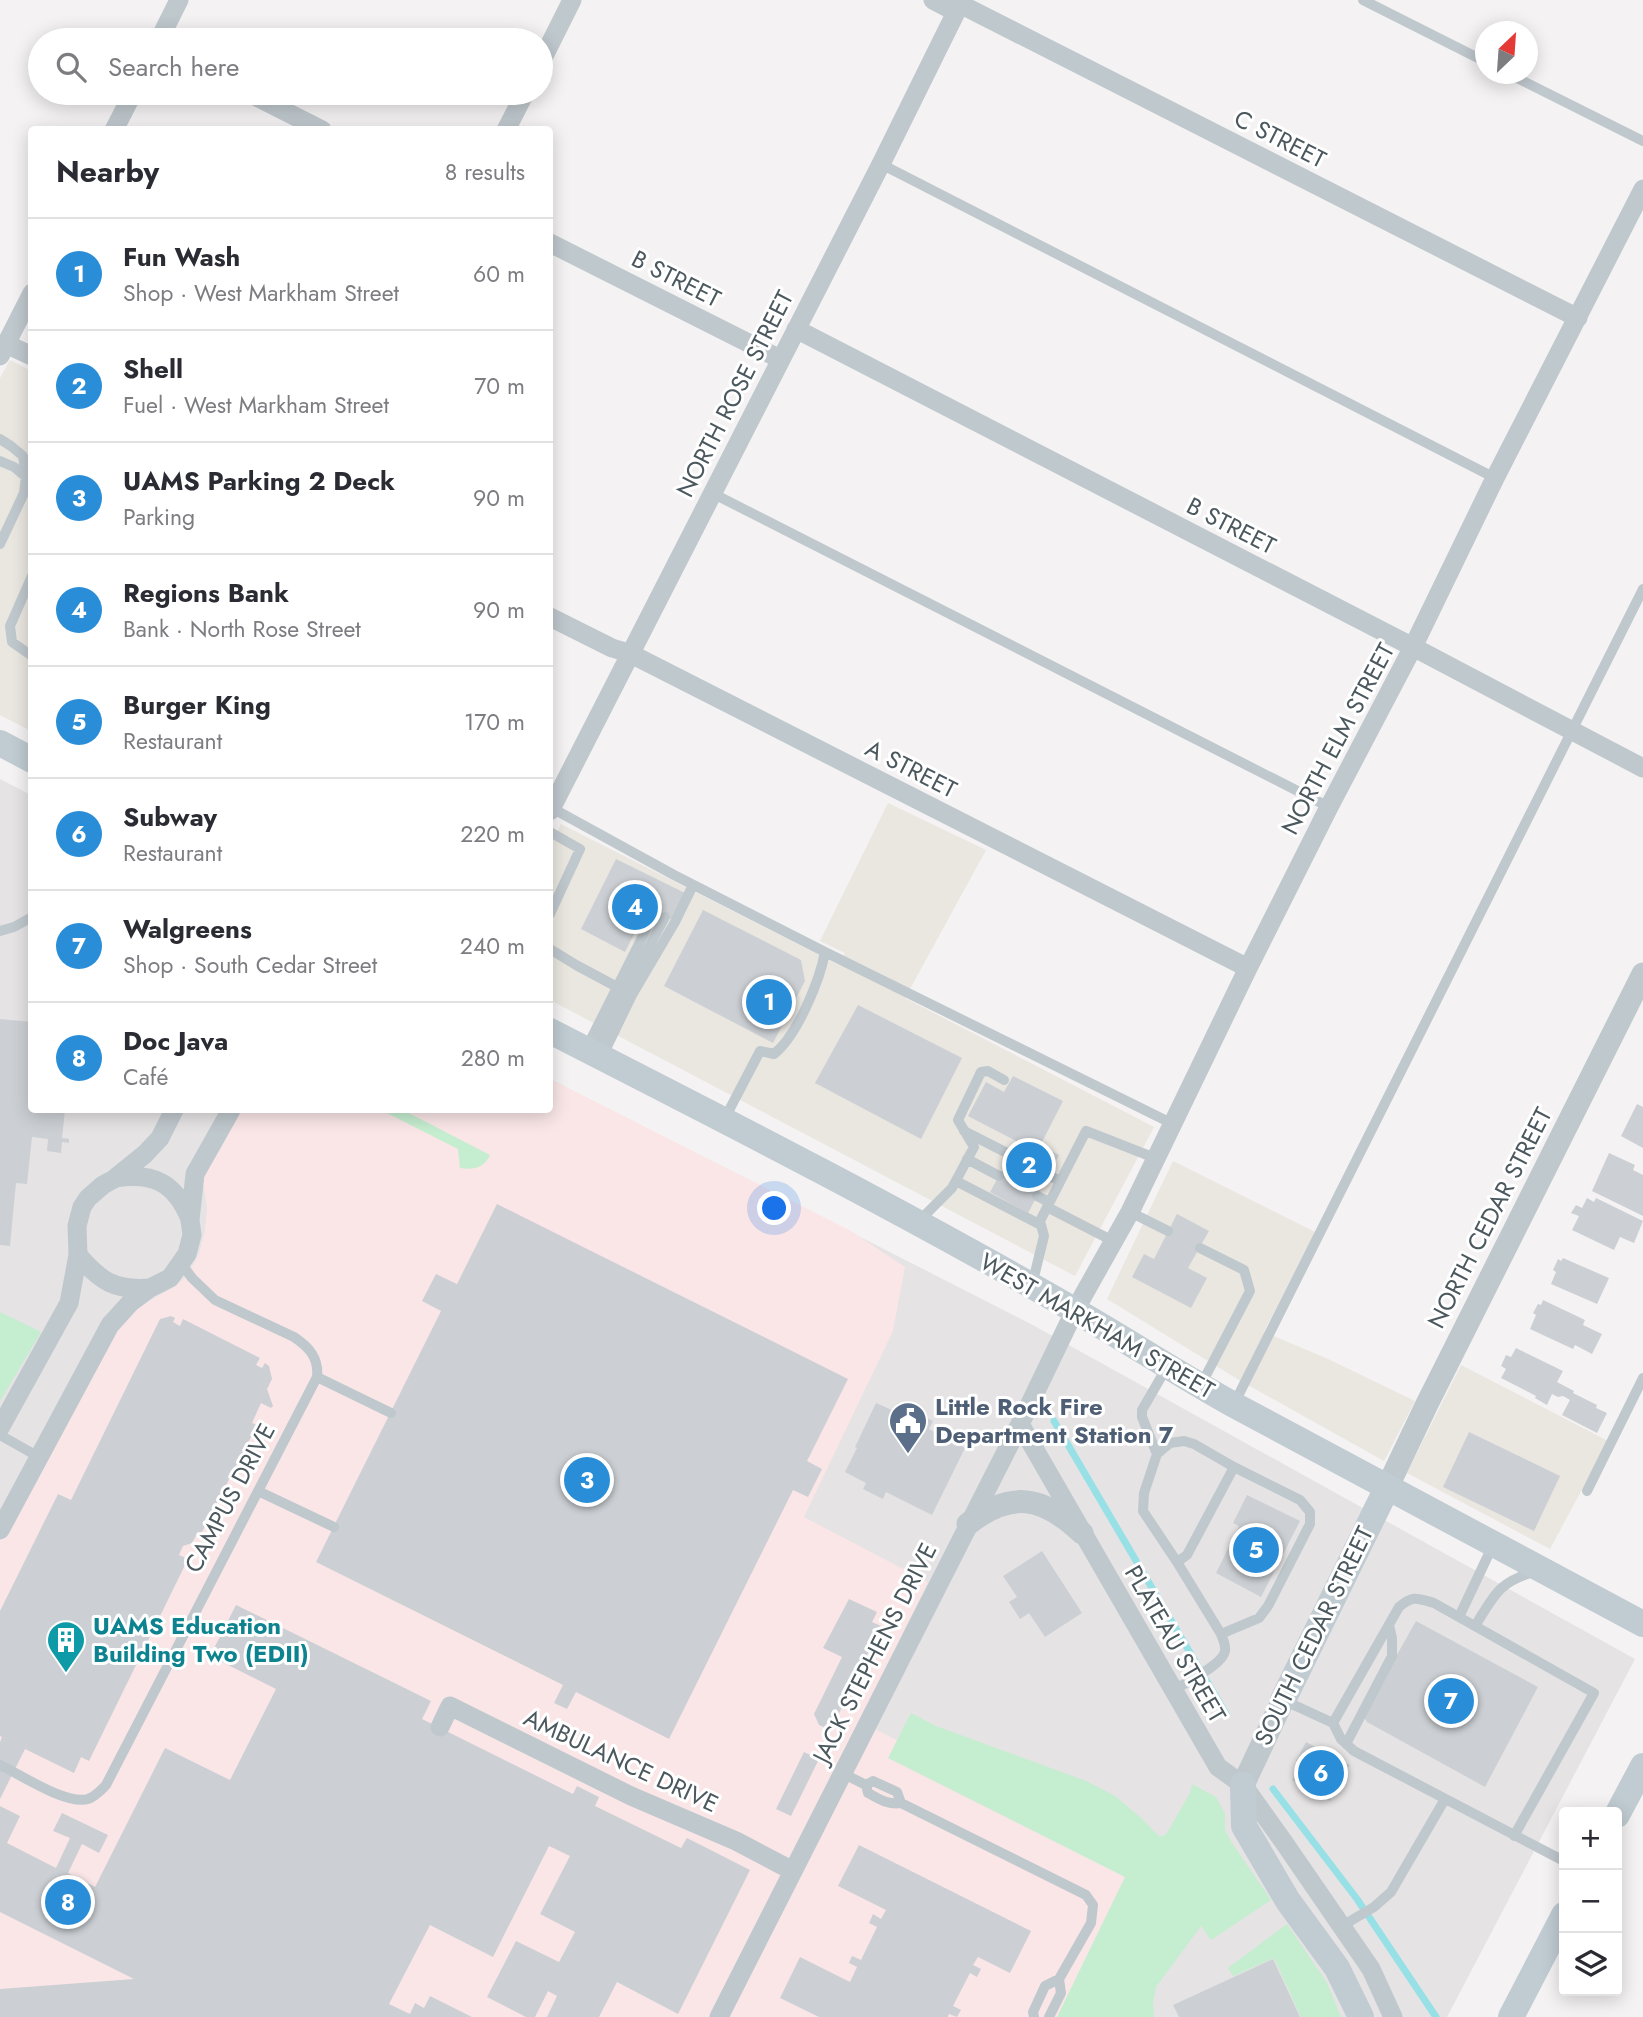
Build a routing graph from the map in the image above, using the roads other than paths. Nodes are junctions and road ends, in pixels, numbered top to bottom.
1 (179, 0) edge
2 (572, 0) edge
3 (933, 0) edge
4 (1363, 0) edge
5 (960, 5) edge
6 (165, 28) edge
7 (553, 38) edge
8 (1475, 56) edge
9 (1529, 84) edge
10 (127, 105) edge
11 (273, 105) edge
12 (519, 105) edge
13 (116, 126) edge
14 (314, 126) edge
15 (508, 126) edge
16 (1643, 141) edge
17 (881, 164) junction
18 (1643, 189) edge
19 (553, 245) edge
20 (28, 301) edge
21 (1578, 318) junction
22 (796, 329) junction
23 (3, 350) edge
24 (28, 355) edge
25 (780, 359) junction
26 (0, 439) edge
27 (0, 461) edge
28 (26, 477) junction
29 (1495, 478) junction
30 (711, 493) junction
31 (0, 544) edge
32 (28, 585) edge
33 (1643, 589) edge
34 (553, 618) edge
35 (1413, 647) junction
36 (28, 653) edge
37 (629, 653) junction
38 (1572, 731) junction
39 (0, 743) edge
40 (28, 758) edge
41 (1643, 768) edge
42 (553, 802) edge
43 (1329, 807) junction
44 (553, 810) edge
45 (553, 834) edge
46 (674, 875) junction
47 (689, 882) junction
48 (668, 885) dead end
49 (679, 890) dead end
50 (553, 908) edge
51 (655, 912) dead end
52 (665, 917) dead end
53 (28, 920) edge
54 (0, 931) edge
55 (553, 951) edge
56 (825, 952) junction
57 (1248, 968) junction
58 (1643, 974) edge
59 (624, 991) junction
60 (553, 1032) edge
61 (594, 1053) junction
62 (1004, 1080) dead end
63 (172, 1113) edge
64 (228, 1113) edge
65 (724, 1121) junction
66 (1173, 1124) junction
67 (964, 1131) junction
68 (1010, 1155) dead end
69 (1155, 1158) junction
70 (967, 1159) junction
71 (1048, 1175) dead end
72 (999, 1176) dead end
73 (114, 1179) junction
74 (956, 1181) junction
75 (1060, 1181) junction
76 (1037, 1196) dead end
77 (1048, 1205) junction
78 (1130, 1212) junction
79 (190, 1220) junction
80 (918, 1223) junction
81 (1041, 1226) junction
82 (1168, 1231) dead end
83 (1114, 1241) junction
84 (1200, 1248) dead end
85 (78, 1255) junction
86 (181, 1263) junction
87 (1031, 1286) junction
88 (150, 1287) junction
89 (1075, 1310) junction
90 (1167, 1367) junction
91 (317, 1377) junction
92 (1643, 1378) edge
93 (1200, 1386) junction
94 (1234, 1405) junction
95 (391, 1412) dead end
96 (1020, 1424) junction
97 (0, 1429) edge
98 (0, 1435) edge
99 (1157, 1454) junction
100 (39, 1457) junction
101 (1234, 1467) junction
102 (1387, 1488) junction
103 (258, 1491) junction
104 (1587, 1491) dead end
105 (968, 1524) junction
106 (334, 1527) dead end
107 (0, 1530) edge
108 (1082, 1533) junction
109 (1493, 1544) junction
110 (1177, 1562) junction
111 (1542, 1570) junction
112 (1459, 1617) junction
113 (1643, 1624) edge
114 (1389, 1625) junction
115 (1475, 1626) junction
116 (1220, 1634) junction
117 (1174, 1690) junction
118 (1283, 1700) junction
119 (1333, 1723) junction
120 (440, 1727) dead end
121 (1346, 1744) junction
122 (0, 1765) edge
123 (1643, 1766) edge
124 (842, 1773) junction
125 (1243, 1786) junction
126 (1445, 1799) junction
127 (1621, 1807) edge
128 (1514, 1836) junction
129 (1559, 1858) edge
130 (793, 1871) junction
131 (1349, 1921) junction
132 (1559, 1925) edge
133 (1059, 1979) junction
134 (719, 2017) edge
135 (1034, 2017) edge
136 (1049, 2017) edge
137 (1361, 2017) edge
138 (1393, 2017) edge
139 (1511, 2017) edge

1 - 6 street
2 - 7 street
3 - 5 street, C STREET
4 - 8 lane
5 - 17 street, NORTH ROSE STREET
5 - 21 street, C STREET
9 - 16 lane
10 - 13 street
11 - 14 street
12 - 15 street
17 - 22 street, NORTH ROSE STREET
17 - 29 lane
18 - 21 street, NORTH ELM STREET
19 - 25 street, B STREET
20 - 23 street
21 - 29 street, NORTH ELM STREET
22 - 25 street, NORTH ROSE STREET
22 - 35 street, B STREET
23 - 24 street
25 - 30 street, NORTH ROSE STREET
26 - 28 lane
27 - 28 lane
28 - 31 lane
29 - 35 street, NORTH ELM STREET
30 - 37 street, NORTH ROSE STREET
30 - 43 lane
32 - 36 lane
33 - 38 lane
34 - 37 street, A STREET
35 - 38 street, B STREET
35 - 43 street, NORTH ELM STREET
37 - 42 street, NORTH ROSE STREET
37 - 57 street, A STREET
38 - 41 street, B STREET
38 - 94 lane
39 - 40 main road
43 - 57 street, NORTH ELM STREET
44 - 46 lane
45 - 50 lane
46 - 47 lane
46 - 48 lane
47 - 49 lane
47 - 56 lane
47 - 59 lane
51 - 59 lane
52 - 59 lane
53 - 54 lane
55 - 59 lane
56 - 65 lane
56 - 66 lane
57 - 66 street, NORTH ELM STREET
58 - 102 street, NORTH CEDAR STREET
59 - 61 lane
59 - 61 lane
60 - 61 main road, WEST MARKHAM STREET
61 - 65 main road, WEST MARKHAM STREET
62 - 67 lane
63 - 73 street
64 - 79 street
65 - 80 main road, WEST MARKHAM STREET
66 - 69 street, NORTH ELM STREET
67 - 68 lane
67 - 70 lane
69 - 75 lane
69 - 78 street, NORTH ELM STREET
70 - 72 lane
70 - 74 lane
71 - 75 lane
73 - 79 street
73 - 85 street
74 - 80 lane
74 - 81 lane
75 - 77 lane
76 - 77 lane
77 - 81 lane
77 - 83 lane
78 - 82 lane
78 - 83 street, NORTH ELM STREET
79 - 86 street
80 - 87 main road, WEST MARKHAM STREET
81 - 87 lane
83 - 89 street, NORTH ELM STREET
84 - 93 lane
85 - 88 street
85 - 97 street
86 - 88 street
86 - 91 lane
87 - 89 main road, WEST MARKHAM STREET
88 - 100 street
89 - 90 main road, WEST MARKHAM STREET
89 - 96 street, JACK STEPHENS DRIVE
90 - 93 main road, WEST MARKHAM STREET
90 - 99 lane
91 - 95 lane
91 - 103 lane, CAMPUS DRIVE
92 - 104 lane
93 - 94 main road, WEST MARKHAM STREET
94 - 102 main road, WEST MARKHAM STREET
96 - 105 street, JACK STEPHENS DRIVE
96 - 108 street, PLATEAU STREET
98 - 100 lane
99 - 101 lane
99 - 110 lane
100 - 107 street
101 - 110 lane
101 - 116 lane
102 - 109 main road, WEST MARKHAM STREET
102 - 118 main road, SOUTH CEDAR STREET
103 - 106 lane
103 - 122 lane, CAMPUS DRIVE
105 - 108 street
105 - 124 street, JACK STEPHENS DRIVE
108 - 117 street, PLATEAU STREET
109 - 111 main road, WEST MARKHAM STREET
109 - 112 lane
110 - 116 lane
111 - 113 main road, WEST MARKHAM STREET
111 - 115 lane
112 - 114 lane
112 - 115 lane
114 - 119 lane
114 - 121 lane
115 - 128 lane
116 - 117 lane
117 - 125 street, PLATEAU STREET
118 - 119 lane
118 - 125 street, SOUTH CEDAR STREET
119 - 121 lane
120 - 130 street, AMBULANCE DRIVE
121 - 126 lane
123 - 127 main road
124 - 130 street, JACK STEPHENS DRIVE
124 - 133 lane
125 - 131 street, PLATEAU STREET
125 - 137 main road
126 - 128 lane
126 - 131 lane
128 - 129 lane
130 - 134 street, JACK STEPHENS DRIVE
131 - 138 street, PLATEAU STREET
132 - 139 main road
133 - 135 lane
133 - 136 lane

